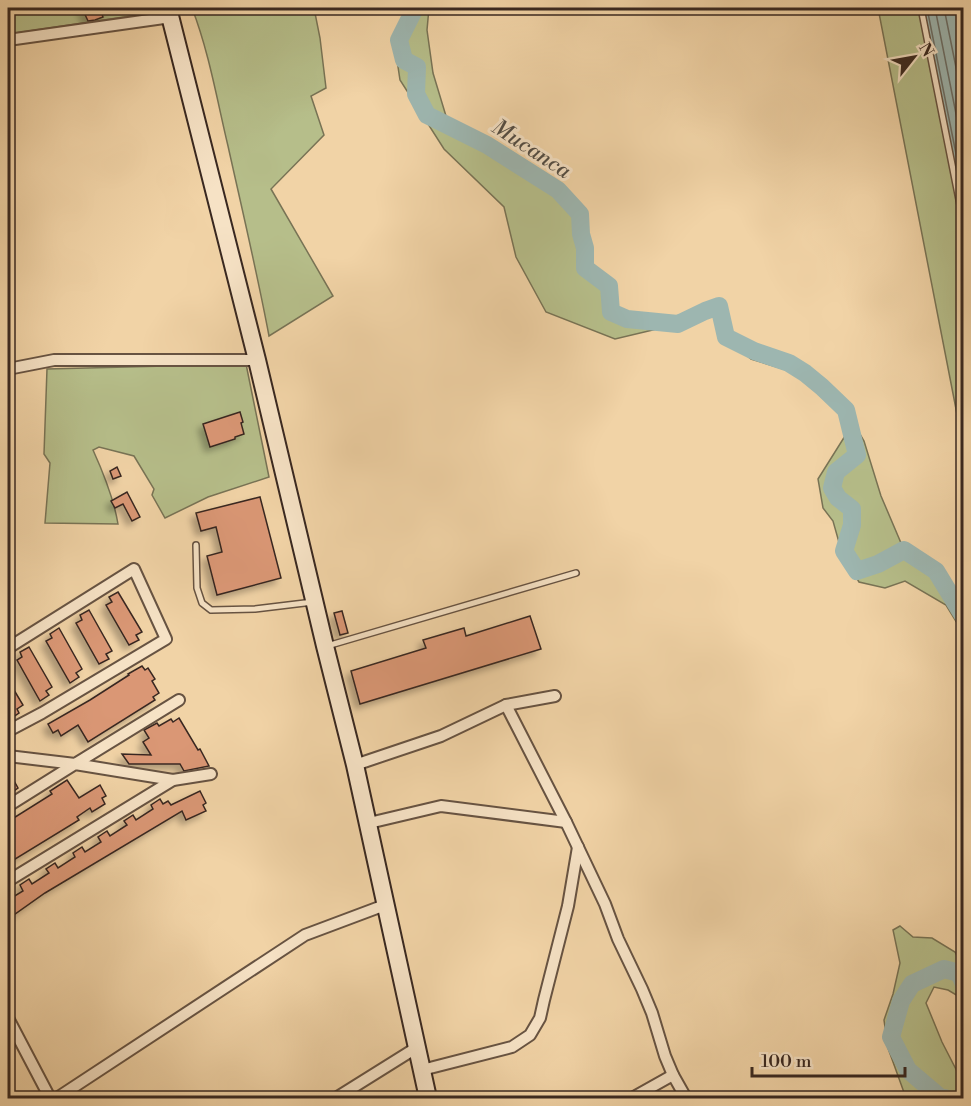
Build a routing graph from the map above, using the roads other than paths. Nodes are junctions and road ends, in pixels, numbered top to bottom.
1 (921, 8) edge
2 (169, 12) edge
3 (8, 40) edge
4 (963, 225) edge
5 (257, 360) junction
6 (8, 369) edge
7 (196, 545) dead end
8 (576, 573) dead end
9 (315, 602) junction
10 (325, 646) junction
11 (8, 648) edge
12 (555, 696) dead end
13 (179, 700) dead end
14 (506, 705) junction
15 (8, 731) edge
16 (8, 756) edge
17 (75, 764) junction
18 (355, 765) junction
19 (211, 774) dead end
20 (173, 780) junction
21 (8, 806) edge
22 (566, 822) junction
23 (369, 823) junction
24 (578, 846) junction
25 (8, 881) edge
26 (385, 905) junction
27 (8, 1018) edge
28 (416, 1048) junction
29 (422, 1070) junction
30 (673, 1075) junction
31 (50, 1098) edge
32 (57, 1098) edge
33 (336, 1098) edge
34 (428, 1098) edge
35 (632, 1098) edge
36 (686, 1098) edge

1 - 4 lane
2 - 3 street
2 - 5 street
5 - 6 street
5 - 9 street
7 - 9 lane
8 - 10 lane
9 - 10 street
10 - 18 street
11 - 15 street
12 - 14 street
13 - 17 street
14 - 18 street
14 - 22 street
16 - 17 street
17 - 20 street
17 - 21 street
18 - 23 street
19 - 20 street
20 - 25 street
22 - 23 street
22 - 24 street
23 - 26 street
24 - 29 street
24 - 30 street
26 - 28 street
26 - 32 street
27 - 31 street
28 - 29 street
28 - 33 street
29 - 34 street
30 - 35 street
30 - 36 street

